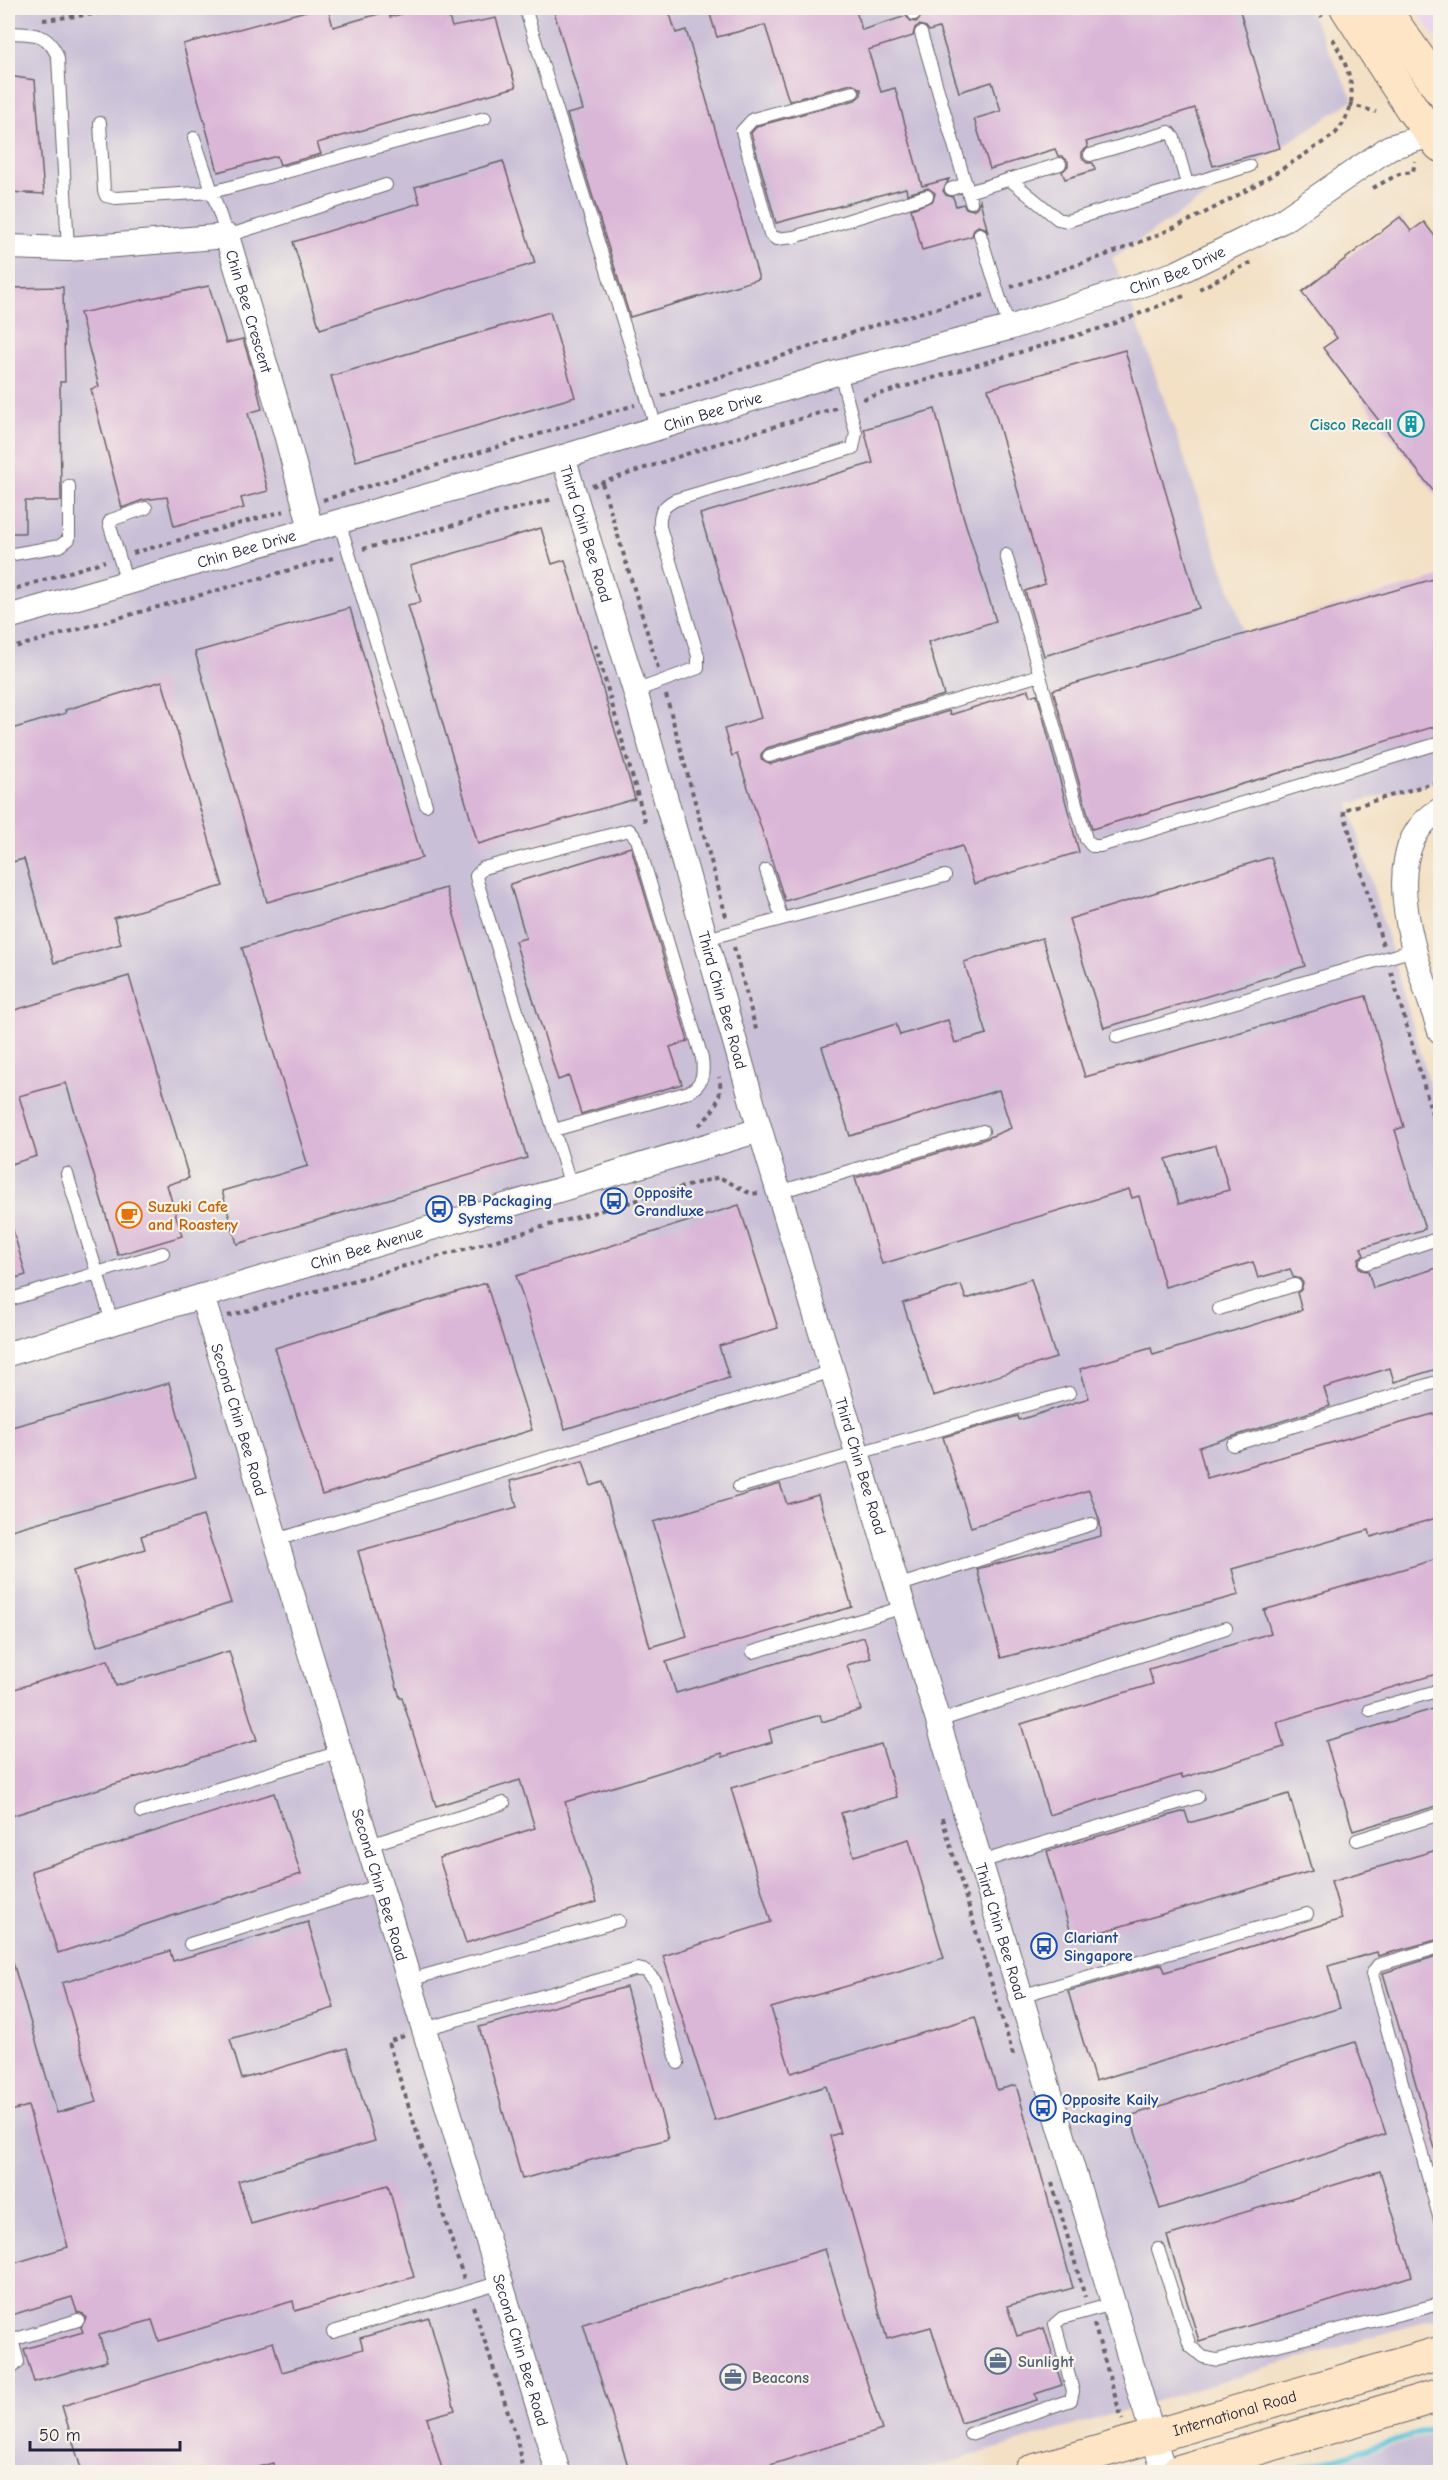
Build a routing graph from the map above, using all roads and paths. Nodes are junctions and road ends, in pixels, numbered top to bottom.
1 (144, 8) edge
2 (525, 8) edge
3 (1316, 8) edge
4 (1347, 8) edge
5 (1383, 8) edge
6 (41, 21) dead end
7 (8, 33) edge
8 (921, 33) dead end
9 (1401, 35) junction
10 (1440, 49) edge
11 (1440, 91) edge
12 (853, 92) dead end
13 (1349, 104) junction
14 (1376, 112) dead end
15 (485, 118) dead end
16 (100, 123) dead end
17 (1428, 136) edge
18 (194, 138) dead end
19 (1090, 155) dead end
20 (1060, 164) dead end
21 (1249, 166) dead end
22 (1413, 172) dead end
23 (1009, 179) junction
24 (1187, 184) junction
25 (386, 185) dead end
26 (951, 189) dead end
27 (212, 192) junction
28 (968, 193) junction
29 (927, 196) dead end
30 (981, 234) dead end
31 (227, 236) junction
32 (8, 247) edge
33 (68, 249) junction
34 (998, 292) junction
35 (1009, 328) junction
36 (840, 372) junction
37 (648, 401) junction
38 (656, 427) junction
39 (752, 434) dead end
40 (563, 457) junction
41 (602, 483) junction
42 (69, 486) dead end
43 (574, 492) junction
44 (305, 505) junction
45 (146, 508) dead end
46 (339, 521) junction
47 (311, 529) junction
48 (348, 553) junction
49 (8, 555) edge
50 (1006, 555) dead end
51 (119, 557) junction
52 (127, 583) junction
53 (8, 591) edge
54 (8, 617) edge
55 (8, 649) edge
56 (1040, 675) junction
57 (662, 682) junction
58 (635, 691) junction
59 (1440, 745) edge
60 (769, 756) dead end
61 (426, 805) dead end
62 (1440, 810) edge
63 (766, 870) dead end
64 (945, 876) dead end
65 (782, 919) junction
66 (730, 933) junction
67 (706, 939) junction
68 (1416, 949) junction
69 (1440, 1031) edge
70 (1117, 1037) dead end
71 (554, 1130) junction
72 (760, 1130) junction
73 (983, 1131) dead end
74 (67, 1174) dead end
75 (571, 1186) junction
76 (772, 1191) junction
77 (1440, 1238) edge
78 (163, 1253) dead end
79 (1366, 1263) dead end
80 (97, 1273) junction
81 (1295, 1284) dead end
82 (202, 1296) junction
83 (8, 1300) edge
84 (1220, 1309) dead end
85 (210, 1321) junction
86 (112, 1323) junction
87 (8, 1354) edge
88 (833, 1371) junction
89 (1440, 1381) edge
90 (1069, 1393) dead end
91 (1233, 1445) dead end
92 (858, 1453) junction
93 (739, 1487) dead end
94 (1092, 1524) dead end
95 (276, 1540) junction
96 (901, 1596) junction
97 (1227, 1628) dead end
98 (753, 1653) dead end
99 (1440, 1690) edge
100 (1370, 1710) dead end
101 (938, 1721) junction
102 (340, 1752) junction
103 (1198, 1797) dead end
104 (504, 1803) dead end
105 (141, 1812) dead end
106 (1440, 1814) edge
107 (1357, 1840) dead end
108 (369, 1845) junction
109 (980, 1862) junction
110 (381, 1885) junction
111 (1307, 1914) dead end
112 (619, 1921) dead end
113 (190, 1944) dead end
114 (1440, 1947) edge
115 (409, 1980) junction
116 (1020, 1996) junction
117 (424, 2029) junction
118 (678, 2063) dead end
119 (1440, 2220) edge
120 (1158, 2248) dead end
121 (501, 2283) junction
122 (468, 2291) junction
123 (1113, 2304) junction
124 (1440, 2304) edge
125 (78, 2320) dead end
126 (333, 2332) dead end
127 (1440, 2353) edge
128 (8, 2372) edge
129 (1440, 2395) edge
130 (970, 2434) dead end
131 (1152, 2438) junction
132 (523, 2472) edge
133 (558, 2472) edge
134 (1030, 2472) edge
135 (1164, 2472) edge
136 (1177, 2472) edge

1 - 6 path
2 - 37 lane
3 - 13 path
4 - 17 main road
5 - 9 main road
7 - 33 lane
8 - 28 lane
9 - 10 main road
9 - 11 main road
11 - 17 street
12 - 29 lane
13 - 14 path
13 - 34 path
15 - 27 lane
16 - 27 lane
17 - 22 path
17 - 35 street, Chin Bee Drive
18 - 27 lane
19 - 24 lane
20 - 23 lane
21 - 24 lane
23 - 24 lane
23 - 28 lane
25 - 31 lane
26 - 28 lane
27 - 31 lane
30 - 34 lane
31 - 33 street, Chin Bee Crescent
31 - 44 street, Chin Bee Crescent
32 - 33 street, Chin Bee Crescent
34 - 35 lane
34 - 37 path
35 - 36 street, Chin Bee Drive
36 - 38 street, Chin Bee Drive
36 - 57 lane
37 - 38 lane
37 - 44 path
38 - 40 street, Chin Bee Drive
39 - 41 path
40 - 43 street, Third Chin Bee Road
40 - 46 street, Chin Bee Drive
41 - 43 path
41 - 57 path
42 - 49 lane
43 - 48 path
43 - 58 street, Third Chin Bee Road
44 - 47 street, Chin Bee Crescent
44 - 51 path
45 - 51 lane
46 - 47 street, Chin Bee Drive
46 - 48 lane
47 - 52 street, Chin Bee Drive
48 - 55 path
48 - 61 lane
50 - 56 lane
51 - 52 lane
51 - 53 path
52 - 54 street, Chin Bee Drive
56 - 59 lane
56 - 60 lane
57 - 58 lane
57 - 66 path
58 - 67 street, Third Chin Bee Road
62 - 68 street
63 - 65 lane
64 - 65 lane
65 - 66 lane
66 - 67 lane
67 - 72 street, Third Chin Bee Road
68 - 69 street
68 - 70 lane
71 - 71 lane
71 - 75 lane
72 - 75 street, Chin Bee Avenue
72 - 76 street, Third Chin Bee Road
73 - 76 lane
74 - 80 lane
75 - 82 street, Chin Bee Avenue
76 - 85 path
76 - 88 street, Third Chin Bee Road
77 - 79 lane
78 - 80 lane
80 - 83 lane
80 - 86 lane
81 - 84 lane
82 - 85 street, Second Chin Bee Road
82 - 86 street, Chin Bee Avenue
85 - 95 street, Second Chin Bee Road
86 - 87 street, Chin Bee Avenue
88 - 92 street, Third Chin Bee Road
88 - 95 lane
89 - 91 lane
90 - 92 lane
92 - 93 lane
92 - 96 street, Third Chin Bee Road
94 - 96 lane
95 - 102 street, Second Chin Bee Road
96 - 98 lane
96 - 101 street, Third Chin Bee Road
97 - 101 lane
99 - 100 lane
101 - 109 street, Third Chin Bee Road
102 - 105 lane
102 - 108 street, Second Chin Bee Road
103 - 109 lane
104 - 108 lane
106 - 107 lane
108 - 110 street, Second Chin Bee Road
109 - 116 street, Third Chin Bee Road
110 - 113 lane
110 - 115 street, Second Chin Bee Road
111 - 116 lane
112 - 115 lane
114 - 119 lane
115 - 117 street, Second Chin Bee Road
116 - 123 street, Third Chin Bee Road
117 - 118 lane
117 - 121 street, Second Chin Bee Road
117 - 122 path
120 - 124 lane
121 - 122 lane
121 - 133 street, Second Chin Bee Road
122 - 126 lane
122 - 132 path
123 - 130 lane
123 - 131 street, Third Chin Bee Road
125 - 128 lane
127 - 131 main road, International Road
129 - 136 main road
131 - 134 main road, International Road
131 - 135 street, Third Chin Bee Road

